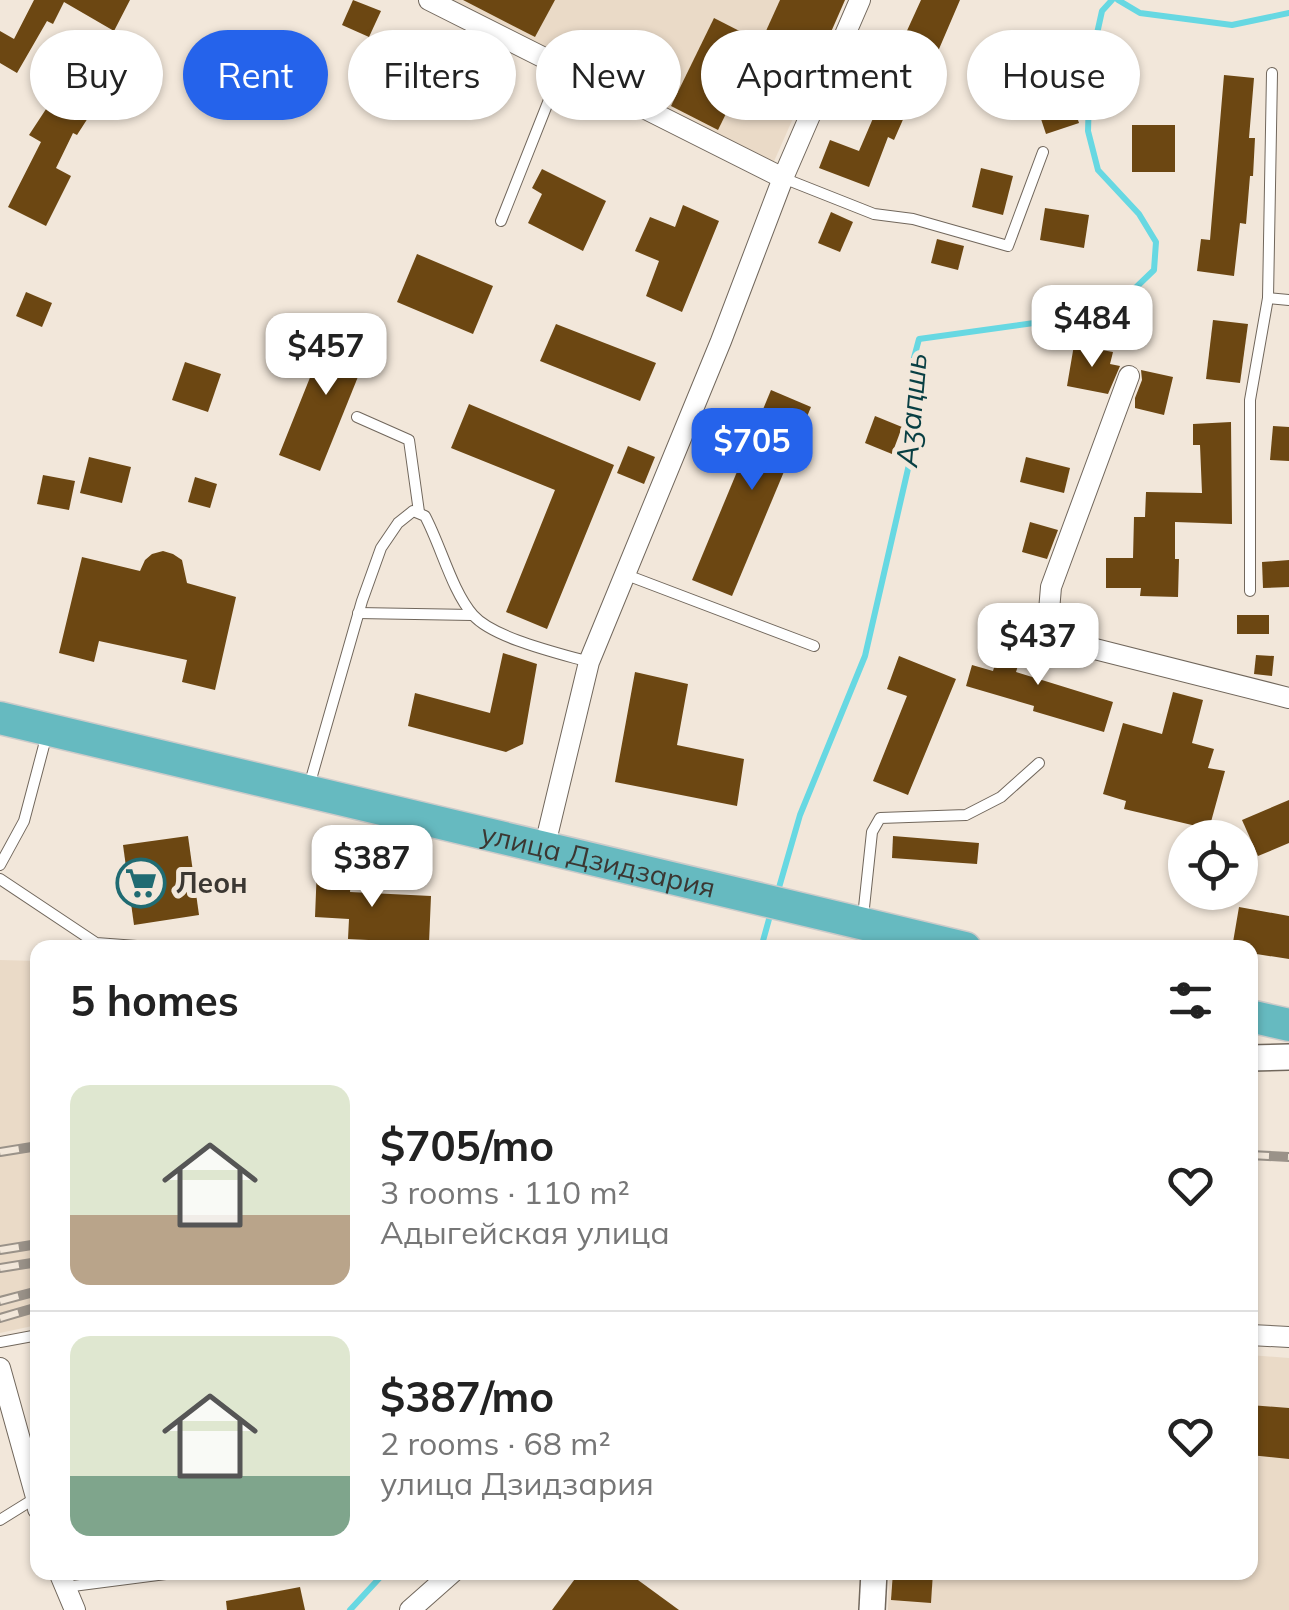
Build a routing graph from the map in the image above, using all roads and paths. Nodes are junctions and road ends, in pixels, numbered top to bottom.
1 (429, 0) edge
2 (860, 0) edge
3 (536, 54) edge
4 (1272, 73) dead end
5 (541, 120) edge
6 (668, 120) edge
7 (1043, 152) dead end
8 (783, 178) junction
9 (501, 221) dead end
10 (1268, 298) junction
11 (1289, 300) edge
12 (1129, 376) dead end
13 (357, 417) dead end
14 (419, 512) junction
15 (624, 574) junction
16 (1250, 590) dead end
17 (358, 613) junction
18 (472, 615) junction
19 (814, 646) dead end
20 (589, 662) junction
21 (1289, 698) edge
22 (0, 718) edge
23 (48, 728) junction
24 (1040, 763) dead end
25 (307, 792) junction
26 (544, 848) junction
27 (0, 865) edge
28 (0, 878) edge
29 (862, 924) junction
30 (93, 940) edge
31 (916, 940) edge
32 (1258, 1018) edge
33 (1289, 1025) edge
34 (1258, 1058) edge
35 (1289, 1058) edge
36 (30, 1336) edge
37 (1258, 1336) edge
38 (1289, 1338) edge
39 (0, 1342) edge
40 (0, 1368) edge
41 (30, 1473) edge
42 (30, 1501) edge
43 (0, 1520) edge
44 (62, 1580) edge
45 (444, 1580) edge
46 (874, 1580) edge
47 (75, 1610) edge
48 (410, 1610) edge
49 (872, 1610) edge

1 - 3 street
2 - 8 street
4 - 10 lane
5 - 9 lane
6 - 8 street
7 - 8 lane
8 - 15 street
10 - 11 lane
10 - 16 lane
12 - 21 street
13 - 14 lane
14 - 17 lane
14 - 18 lane
15 - 19 lane
15 - 20 street
17 - 18 lane
17 - 25 lane
18 - 20 lane
20 - 26 street
22 - 23 highway, улица Дзидзария
23 - 25 highway, улица Дзидзария
23 - 27 lane
24 - 29 lane
25 - 26 highway, улица Дзидзария
26 - 29 highway, улица Дзидзария
28 - 30 lane
29 - 31 highway, улица Дзидзария
32 - 33 highway
34 - 35 street
36 - 39 lane
37 - 38 street
40 - 41 street
42 - 43 lane
44 - 47 street
45 - 48 street
46 - 49 street

